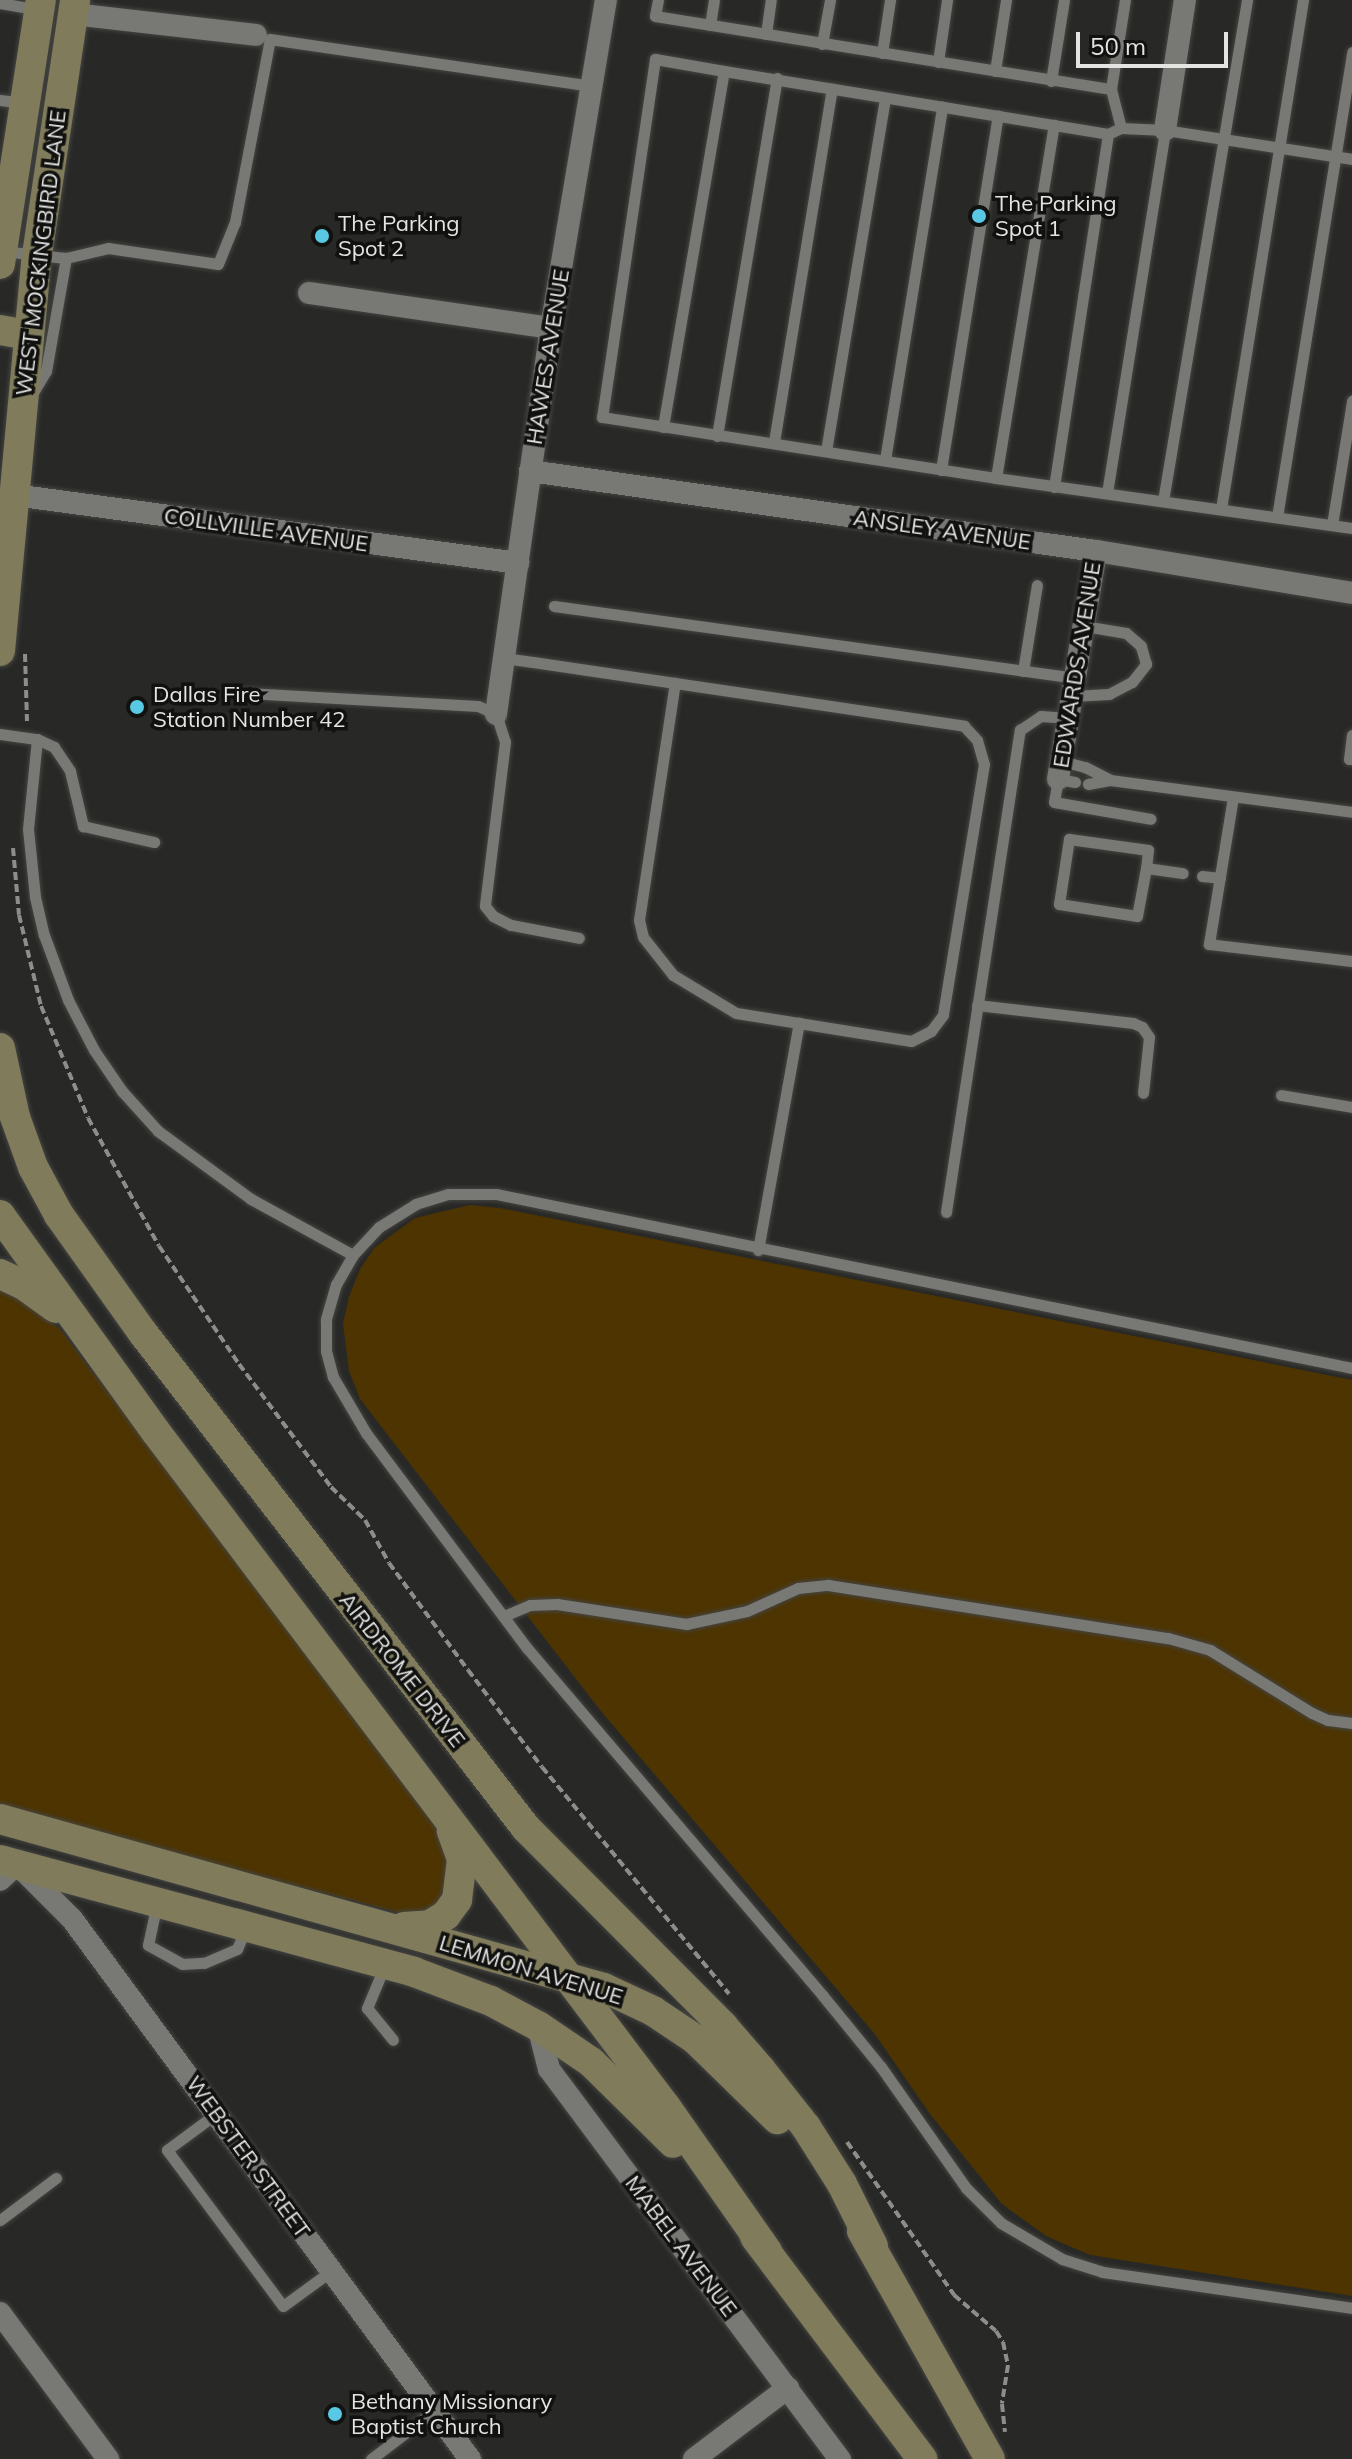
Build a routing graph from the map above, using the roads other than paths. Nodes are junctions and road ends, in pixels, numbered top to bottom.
1 (606, 0) edge
2 (658, 0) edge
3 (714, 0) edge
4 (771, 0) edge
5 (830, 0) edge
6 (890, 0) edge
7 (947, 0) edge
8 (1006, 0) edge
9 (1064, 0) edge
10 (1125, 0) edge
11 (1185, 0) edge
12 (1247, 0) edge
13 (1303, 0) edge
14 (0, 3) edge
15 (40, 5) edge
16 (74, 7) edge
17 (710, 25) junction
18 (766, 34) junction
19 (256, 35) dead end
20 (822, 44) junction
21 (1352, 52) edge
22 (882, 53) junction
23 (938, 62) junction
24 (724, 71) junction
25 (995, 71) junction
26 (777, 78) junction
27 (1051, 81) junction
28 (592, 86) junction
29 (832, 89) junction
30 (1111, 89) junction
31 (885, 98) junction
32 (13, 102) edge
33 (942, 107) junction
34 (998, 116) junction
35 (1054, 125) junction
36 (1121, 128) junction
37 (1165, 130) junction
38 (1108, 134) junction
39 (1224, 139) junction
40 (1279, 148) junction
41 (1335, 157) junction
42 (1352, 159) edge
43 (51, 256) junction
44 (1, 257) edge
45 (309, 293) dead end
46 (551, 328) junction
47 (14, 333) edge
48 (1352, 401) edge
49 (21, 411) junction
50 (663, 427) junction
51 (717, 436) junction
52 (774, 442) junction
53 (826, 451) junction
54 (885, 460) junction
55 (941, 470) junction
56 (530, 471) junction
57 (996, 478) junction
58 (1054, 487) junction
59 (1107, 493) junction
60 (14, 495) junction
61 (1163, 501) junction
62 (1221, 509) junction
63 (1277, 517) junction
64 (1332, 525) junction
65 (1352, 528) edge
66 (1096, 551) junction
67 (518, 563) junction
68 (1037, 585) dead end
69 (1352, 593) edge
70 (554, 606) dead end
71 (1084, 626) junction
72 (0, 651) edge
73 (504, 658) junction
74 (1023, 671) junction
75 (675, 683) junction
76 (247, 693) dead end
77 (1073, 698) junction
78 (496, 714) junction
79 (0, 734) edge
80 (1352, 735) edge
81 (37, 739) junction
82 (1351, 760) edge
83 (1065, 774) junction
84 (1110, 780) junction
85 (1088, 784) dead end
86 (1233, 797) junction
87 (1352, 812) edge
88 (1151, 819) dead end
89 (154, 842) dead end
90 (1146, 868) junction
91 (1183, 873) dead end
92 (1202, 876) dead end
93 (1220, 878) junction
94 (579, 938) dead end
95 (1352, 961) edge
96 (977, 1005) junction
97 (799, 1023) junction
98 (0, 1048) edge
99 (1143, 1093) dead end
100 (1281, 1095) dead end
101 (1352, 1107) edge
102 (946, 1212) dead end
103 (0, 1215) edge
104 (758, 1250) junction
105 (353, 1255) junction
106 (0, 1274) edge
107 (78, 1325) junction
108 (1352, 1368) edge
109 (504, 1616) junction
110 (1352, 1723) edge
111 (446, 1814) junction
112 (13, 1823) edge
113 (6, 1868) edge
114 (157, 1902) junction
115 (379, 1924) junction
116 (246, 1927) junction
117 (385, 1964) junction
118 (568, 1977) junction
119 (538, 2026) junction
120 (393, 2040) dead end
121 (217, 2113) junction
122 (56, 2178) dead end
123 (0, 2220) edge
124 (873, 2246) junction
125 (767, 2251) junction
126 (331, 2271) junction
127 (1352, 2308) edge
128 (0, 2313) edge
129 (788, 2388) junction
130 (434, 2411) junction
131 (108, 2459) edge
132 (371, 2459) edge
133 (470, 2459) edge
134 (694, 2459) edge
135 (840, 2459) edge
136 (922, 2459) edge
137 (990, 2459) edge

1 - 28 street, HAWES AVENUE
2 - 17 lane
3 - 17 lane
4 - 18 lane
5 - 20 lane
6 - 22 lane
7 - 23 lane
8 - 25 lane
9 - 27 lane
10 - 30 lane
11 - 37 street
12 - 39 lane
13 - 40 lane
14 - 15 lane
15 - 16 main road
15 - 32 main road, WEST MOCKINGBIRD LANE
16 - 19 street
16 - 43 main road, WEST MOCKINGBIRD LANE
17 - 18 lane
18 - 20 lane
20 - 22 lane
21 - 41 lane
22 - 23 lane
23 - 25 lane
24 - 26 lane
24 - 50 lane
24 - 50 lane
25 - 27 lane
26 - 29 lane
26 - 51 lane
27 - 30 lane
28 - 43 lane
28 - 46 street, HAWES AVENUE
29 - 31 lane
29 - 52 lane
30 - 36 lane
31 - 33 lane
31 - 53 lane
32 - 44 main road, WEST MOCKINGBIRD LANE
33 - 34 lane
33 - 54 lane
34 - 35 lane
34 - 55 lane
35 - 38 lane
35 - 57 lane
36 - 37 lane
36 - 38 lane
37 - 39 lane
37 - 59 lane
38 - 58 lane
39 - 40 lane
39 - 61 lane
40 - 41 lane
40 - 62 lane
41 - 42 lane
41 - 63 lane
43 - 44 lane
43 - 47 main road, WEST MOCKINGBIRD LANE
43 - 49 lane
45 - 46 street
46 - 56 street, HAWES AVENUE
47 - 49 main road, WEST MOCKINGBIRD LANE
48 - 64 lane
49 - 60 main road, WEST MOCKINGBIRD LANE
50 - 51 lane
51 - 52 lane
52 - 53 lane
53 - 54 lane
54 - 55 lane
55 - 57 lane
56 - 66 street, ANSLEY AVENUE
56 - 67 street, HAWES AVENUE
57 - 58 lane
58 - 59 lane
59 - 61 lane
60 - 67 street, COLLVILLE AVENUE
60 - 72 main road, WEST MOCKINGBIRD LANE
61 - 62 lane
62 - 63 lane
63 - 64 lane
64 - 65 lane
66 - 69 street, ANSLEY AVENUE
66 - 71 street, EDWARDS AVENUE
67 - 73 street, HAWES AVENUE
68 - 74 lane
70 - 74 lane
71 - 77 street, EDWARDS AVENUE
71 - 77 lane
73 - 75 lane
73 - 78 street, HAWES AVENUE
74 - 77 lane
75 - 97 lane
75 - 97 lane
76 - 78 lane
77 - 83 street, EDWARDS AVENUE
77 - 96 lane
78 - 94 lane
79 - 81 lane
80 - 82 lane
81 - 89 lane
81 - 105 lane
83 - 84 lane
83 - 88 lane
84 - 85 lane
84 - 86 lane
86 - 87 lane
86 - 93 lane
90 - 90 lane
90 - 91 lane
92 - 93 lane
93 - 95 lane
96 - 99 lane
96 - 102 lane
97 - 104 lane
98 - 124 main road, AIRDROME DRIVE
100 - 101 lane
103 - 107 main road
104 - 105 lane
104 - 108 lane
105 - 109 lane
106 - 107 main road
107 - 111 main road
109 - 110 lane
109 - 127 lane
111 - 115 main road
111 - 118 main road
112 - 113 main road
112 - 115 main road, LEMMON AVENUE
113 - 114 main road, LEMMON AVENUE
113 - 121 street, WEBSTER STREET
114 - 116 main road, LEMMON AVENUE
114 - 116 lane
115 - 118 main road, LEMMON AVENUE
116 - 117 main road, LEMMON AVENUE
117 - 119 main road, LEMMON AVENUE
117 - 120 lane
118 - 124 main road, LEMMON AVENUE
118 - 125 main road
119 - 125 main road, LEMMON AVENUE
119 - 129 street, MABEL AVENUE
121 - 126 street, WEBSTER STREET
121 - 126 lane
122 - 123 lane
124 - 137 main road, LEMMON AVENUE
125 - 136 main road, LEMMON AVENUE
126 - 130 street, WEBSTER STREET
128 - 131 street
129 - 134 street
129 - 135 street, MABEL AVENUE
130 - 132 lane
130 - 133 street, WEBSTER STREET

